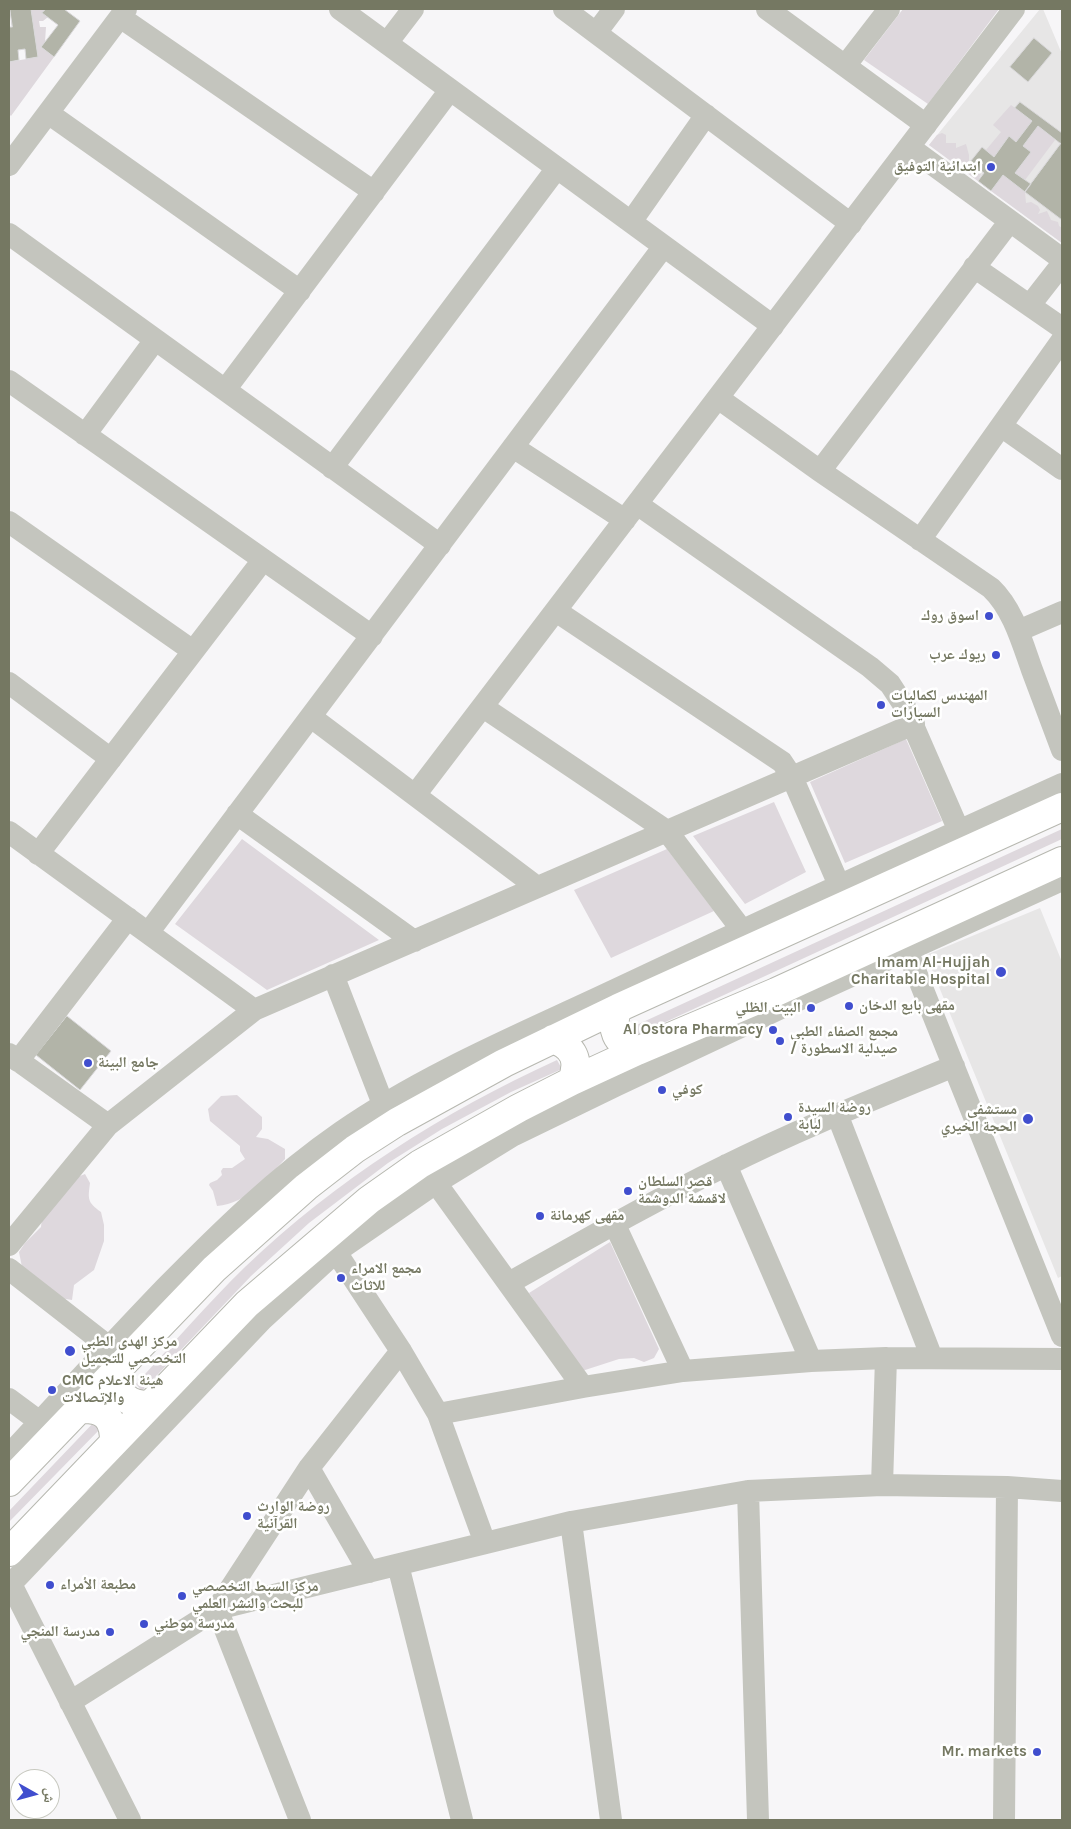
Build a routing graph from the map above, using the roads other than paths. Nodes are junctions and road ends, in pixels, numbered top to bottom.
1 (340, 9) edge
2 (413, 9) edge
3 (564, 9) edge
4 (614, 9) edge
5 (767, 9) edge
6 (889, 9) edge
7 (1014, 9) edge
8 (123, 13) edge
9 (596, 32) junction
10 (387, 43) junction
11 (845, 66) junction
12 (450, 90) junction
13 (48, 113) junction
14 (706, 115) junction
15 (926, 125) junction
16 (909, 147) junction
17 (11, 157) edge
18 (556, 168) junction
19 (374, 192) junction
20 (1010, 221) junction
21 (630, 222) junction
22 (851, 224) junction
23 (9, 234) edge
24 (664, 246) junction
25 (1062, 259) edge
26 (1062, 264) edge
27 (974, 267) junction
28 (300, 290) junction
29 (1030, 305) junction
30 (773, 326) junction
31 (1062, 328) edge
32 (155, 340) junction
33 (1062, 340) edge
34 (12, 389) edge
35 (225, 390) junction
36 (718, 398) junction
37 (1001, 426) junction
38 (85, 435) junction
39 (513, 447) junction
40 (332, 468) junction
41 (1062, 470) edge
42 (820, 471) junction
43 (631, 512) junction
44 (9, 522) edge
45 (920, 540) junction
46 (440, 545) junction
47 (263, 560) junction
48 (556, 611) junction
49 (1062, 612) edge
50 (1018, 631) junction
51 (372, 636) junction
52 (193, 651) junction
53 (9, 683) edge
54 (483, 707) junction
55 (310, 717) junction
56 (914, 724) junction
57 (1062, 750) edge
58 (111, 759) junction
59 (792, 777) junction
60 (1062, 784) edge
61 (415, 795) junction
62 (1062, 807) edge
63 (237, 814) junction
64 (667, 831) junction
65 (959, 831) junction
66 (12, 842) edge
67 (38, 854) junction
68 (1062, 861) edge
69 (1062, 880) edge
70 (839, 886) junction
71 (537, 887) junction
72 (128, 918) junction
73 (148, 933) junction
74 (748, 938) junction
75 (414, 941) junction
76 (907, 950) junction
77 (333, 976) junction
78 (779, 1000) junction
79 (618, 1008) junction
80 (254, 1010) junction
81 (553, 1039) junction
82 (637, 1051) junction
83 (13, 1058) edge
84 (954, 1066) junction
85 (572, 1081) junction
86 (383, 1104) junction
87 (837, 1114) junction
88 (108, 1125) junction
89 (726, 1165) junction
90 (436, 1183) junction
91 (614, 1223) junction
92 (12, 1235) edge
93 (336, 1252) junction
94 (206, 1261) junction
95 (9, 1269) edge
96 (509, 1283) junction
97 (1055, 1295) edge
98 (254, 1312) junction
99 (1062, 1336) edge
100 (401, 1351) junction
101 (886, 1358) junction
102 (932, 1358) junction
103 (113, 1359) junction
104 (1062, 1359) edge
105 (811, 1361) junction
106 (683, 1371) junction
107 (583, 1388) junction
108 (9, 1399) edge
109 (150, 1404) junction
110 (81, 1409) junction
111 (438, 1414) junction
112 (40, 1422) junction
113 (114, 1441) junction
114 (9, 1455) edge
115 (309, 1468) junction
116 (9, 1482) edge
117 (882, 1486) junction
118 (1007, 1487) junction
119 (748, 1491) junction
120 (1062, 1491) edge
121 (571, 1522) junction
122 (484, 1543) junction
123 (9, 1552) edge
124 (398, 1565) junction
125 (369, 1572) junction
126 (10, 1585) edge
127 (217, 1609) junction
128 (70, 1702) junction
129 (130, 1820) edge
130 (300, 1820) edge
131 (462, 1820) edge
132 (610, 1820) edge
133 (758, 1820) edge
134 (1004, 1820) edge

1 - 10 street
2 - 10 street
3 - 9 street
4 - 9 street
5 - 11 street
6 - 11 street
7 - 15 street
8 - 13 street
8 - 19 street
9 - 14 street
10 - 12 street
11 - 15 street
12 - 18 street
12 - 19 street
13 - 17 street
13 - 28 street
14 - 21 street
14 - 22 street
15 - 16 street
16 - 20 street
16 - 22 street
18 - 21 street
18 - 40 street
19 - 28 street
20 - 25 street
20 - 27 street
21 - 24 street
22 - 30 street
23 - 32 street
24 - 30 street
24 - 39 street
26 - 29 street
27 - 29 street
27 - 42 street
28 - 35 street
29 - 31 street
30 - 36 street
32 - 35 street
32 - 38 street
33 - 37 street
34 - 38 street
35 - 40 street
36 - 42 street
36 - 43 street
37 - 41 street
37 - 45 street
38 - 47 street
39 - 43 street
39 - 46 street
40 - 46 street
42 - 45 street
43 - 48 street
43 - 56 street
44 - 52 street
45 - 50 street
46 - 51 street
47 - 51 street
47 - 52 street
48 - 54 street
48 - 59 street
49 - 50 street
50 - 57 street
51 - 55 street
52 - 58 street
53 - 58 street
54 - 61 street
54 - 64 street
55 - 61 street
55 - 63 street
56 - 59 street
56 - 65 street
58 - 67 street
59 - 64 street
59 - 70 street
60 - 65 street
61 - 71 street
62 - 74 main road
63 - 73 street
63 - 75 street
64 - 71 street
64 - 74 street
65 - 70 street
66 - 67 street
67 - 72 street
68 - 78 main road
69 - 76 street
70 - 74 street
71 - 75 street
72 - 73 street
72 - 83 street
73 - 80 street
74 - 79 main road
74 - 86 street
75 - 77 street
76 - 78 street
76 - 84 street
77 - 80 street
77 - 86 street
78 - 82 main road
78 - 90 street
79 - 81 main road
79 - 82 main road
80 - 88 street
81 - 85 main road
81 - 94 main road
82 - 85 main road
83 - 88 street
84 - 87 street
84 - 97 street
85 - 98 main road
86 - 94 street
87 - 89 street
87 - 102 street
88 - 92 street
89 - 91 street
89 - 105 street
90 - 93 street
90 - 96 street
91 - 96 street
91 - 106 street
93 - 98 street
93 - 100 street
94 - 103 main road
95 - 103 street
96 - 107 street
97 - 99 street
98 - 109 main road
98 - 126 street
100 - 111 street
100 - 115 street
101 - 102 street
101 - 105 street
101 - 117 street
102 - 104 street
103 - 109 main road
103 - 110 main road
103 - 112 street
105 - 106 street
106 - 107 street
107 - 111 street
108 - 112 street
109 - 113 main road
110 - 113 main road
110 - 116 main road
111 - 122 street
112 - 114 street
113 - 123 main road
115 - 125 street
115 - 127 street
117 - 118 street
117 - 119 street
118 - 120 street
118 - 134 street
119 - 121 street
119 - 133 street
121 - 122 street
121 - 132 street
122 - 124 street
124 - 125 street
124 - 131 street
125 - 127 street
126 - 128 street
127 - 128 street
127 - 130 street
128 - 129 street

